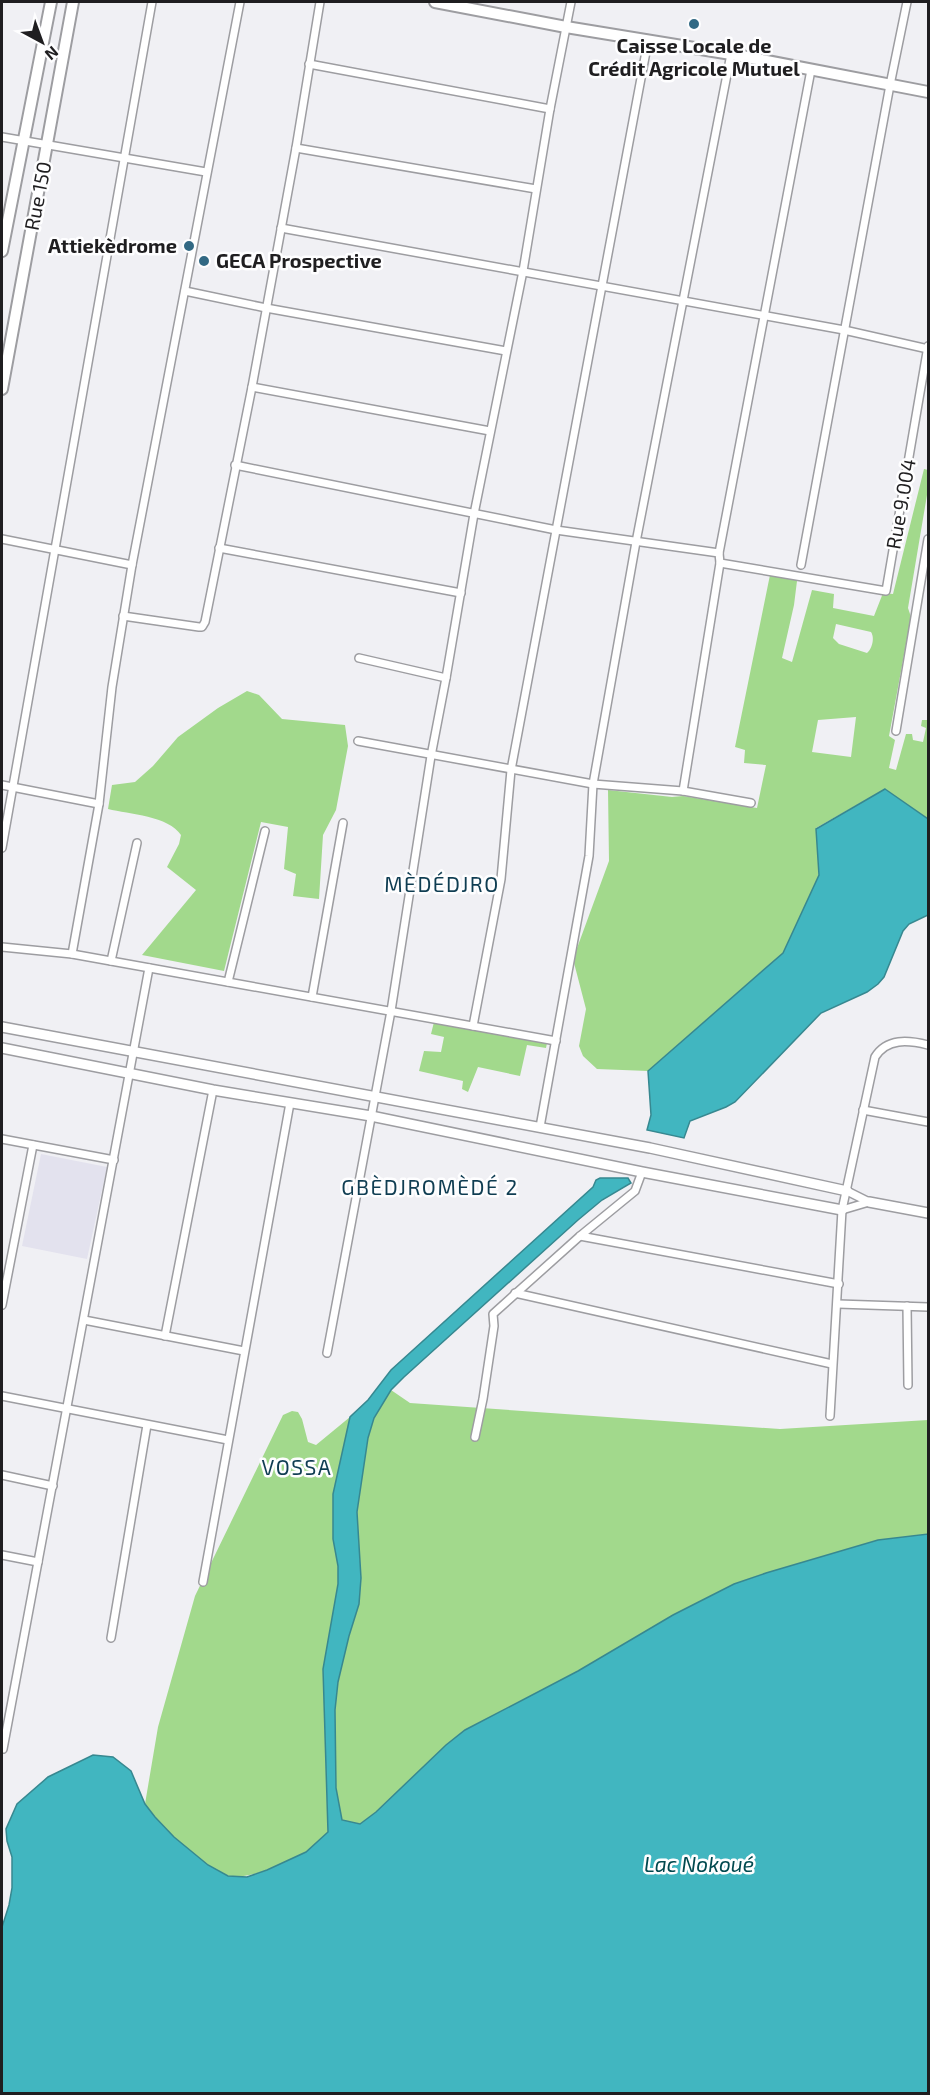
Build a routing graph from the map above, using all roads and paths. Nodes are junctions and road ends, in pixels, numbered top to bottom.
1 (51, 2) edge
2 (73, 2) edge
3 (152, 2) edge
4 (240, 2) edge
5 (321, 2) edge
6 (435, 2) edge
7 (571, 2) edge
8 (906, 2) edge
9 (566, 27) junction
10 (648, 40) junction
11 (731, 54) junction
12 (309, 64) junction
13 (811, 70) junction
14 (890, 85) junction
15 (928, 92) edge
16 (550, 109) junction
17 (2, 137) edge
18 (22, 141) junction
19 (47, 143) junction
20 (296, 148) junction
21 (123, 158) junction
22 (206, 171) junction
23 (536, 189) junction
24 (281, 228) junction
25 (2, 252) edge
26 (523, 271) junction
27 (601, 285) junction
28 (184, 291) junction
29 (684, 301) junction
30 (266, 308) junction
31 (764, 316) junction
32 (844, 330) junction
33 (928, 348) edge
34 (506, 351) junction
35 (252, 387) junction
36 (2, 389) edge
37 (490, 431) junction
38 (235, 465) junction
39 (474, 514) junction
40 (556, 530) junction
41 (2, 539) edge
42 (928, 539) edge
43 (636, 542) junction
44 (219, 548) junction
45 (55, 551) junction
46 (719, 553) junction
47 (720, 563) junction
48 (132, 565) junction
49 (801, 565) dead end
50 (461, 593) junction
51 (123, 616) junction
52 (358, 658) dead end
53 (446, 678) junction
54 (896, 731) dead end
55 (358, 741) dead end
56 (431, 756) junction
57 (510, 770) junction
58 (593, 784) junction
59 (2, 785) edge
60 (12, 788) junction
61 (683, 792) junction
62 (751, 803) dead end
63 (99, 804) junction
64 (343, 823) dead end
65 (265, 831) dead end
66 (137, 843) dead end
67 (2, 848) edge
68 (2, 947) edge
69 (72, 954) junction
70 (111, 961) junction
71 (149, 968) junction
72 (228, 982) junction
73 (312, 997) junction
74 (391, 1011) junction
75 (473, 1026) junction
76 (2, 1027) edge
77 (556, 1041) junction
78 (928, 1045) edge
79 (2, 1048) edge
80 (133, 1052) junction
81 (130, 1073) junction
82 (213, 1090) junction
83 (375, 1095) junction
84 (290, 1102) junction
85 (863, 1110) junction
86 (372, 1116) junction
87 (928, 1122) edge
88 (540, 1127) junction
89 (2, 1139) edge
90 (33, 1145) junction
91 (114, 1160) junction
92 (642, 1172) junction
93 (847, 1191) junction
94 (869, 1202) junction
95 (842, 1210) junction
96 (928, 1213) edge
97 (580, 1236) junction
98 (839, 1284) junction
99 (515, 1293) junction
100 (838, 1304) junction
101 (2, 1305) edge
102 (907, 1306) junction
103 (928, 1307) edge
104 (84, 1320) junction
105 (165, 1336) junction
106 (244, 1352) junction
107 (327, 1353) dead end
108 (832, 1364) junction
109 (908, 1385) dead end
110 (2, 1396) edge
111 (67, 1409) junction
112 (830, 1416) dead end
113 (147, 1425) junction
114 (475, 1437) dead end
115 (228, 1440) junction
116 (2, 1475) edge
117 (53, 1486) junction
118 (2, 1555) edge
119 (38, 1562) junction
120 (202, 1582) dead end
121 (111, 1638) dead end
122 (3, 1749) dead end

1 - 18 main road, Rue 150
2 - 19 main road, Rue 150
3 - 21 street
4 - 22 street
5 - 12 street
6 - 9 main road
7 - 9 street
8 - 14 street
9 - 10 main road
9 - 16 street
10 - 11 main road
10 - 27 street
11 - 13 main road
11 - 29 street
12 - 16 street
12 - 20 street
13 - 14 main road
13 - 31 street
14 - 15 main road
14 - 32 street
16 - 23 street
17 - 18 street
18 - 19 street
18 - 25 main road, Rue 150
19 - 21 street
19 - 36 main road, Rue 150
20 - 23 street
20 - 24 street
21 - 22 street
21 - 45 street
22 - 28 street
23 - 26 street
24 - 26 street
24 - 30 street
26 - 27 street
26 - 34 street
27 - 29 street
27 - 40 street
28 - 30 street
28 - 48 street
29 - 31 street
29 - 43 street
30 - 34 street
30 - 35 street
31 - 32 street
31 - 46 street
32 - 33 street
32 - 49 street
33 - 47 street, Rue 9.004
34 - 37 street
35 - 37 street
35 - 38 street
37 - 39 street
38 - 39 street
38 - 44 street
39 - 40 street
39 - 50 street
40 - 43 street
40 - 57 street
41 - 45 street
42 - 54 street, Rue 9.004
43 - 46 street
43 - 58 street
44 - 50 street
44 - 51 street
45 - 48 street
45 - 60 street
46 - 47 street
47 - 61 street
48 - 51 street
50 - 53 street
51 - 63 street
52 - 53 street
53 - 56 street
55 - 56 street
56 - 57 street
56 - 74 street
57 - 58 street
57 - 75 street
58 - 61 street
58 - 77 street
59 - 60 street
60 - 63 street
60 - 67 street
61 - 62 street
63 - 69 street
64 - 73 street
65 - 72 street
66 - 70 street
68 - 69 street
69 - 70 street
70 - 71 street
71 - 72 street
71 - 80 street
72 - 73 street
73 - 74 street
74 - 75 street
74 - 83 street
75 - 77 street
76 - 80 street
77 - 88 street
78 - 85 street
79 - 81 street
80 - 81 street
80 - 83 street
81 - 82 street
81 - 91 street
82 - 84 street
82 - 105 street
83 - 86 street
83 - 88 street
84 - 86 street
84 - 106 street
85 - 87 street
85 - 93 street
86 - 92 street
86 - 107 street
88 - 93 street
89 - 90 street
90 - 91 street
90 - 101 street
91 - 104 street
92 - 95 street
92 - 97 street
93 - 94 street
93 - 95 street
94 - 95 street
94 - 96 street
95 - 98 street
97 - 98 street
97 - 99 street
98 - 100 street
99 - 108 street
99 - 114 street
100 - 102 street
100 - 108 street
102 - 103 street
102 - 109 street
104 - 105 street
104 - 111 street
105 - 106 street
106 - 115 street
108 - 112 street
110 - 111 street
111 - 113 street
111 - 117 street
113 - 115 street
113 - 121 street
115 - 120 street
116 - 117 street
117 - 119 street
118 - 119 street
119 - 122 street

